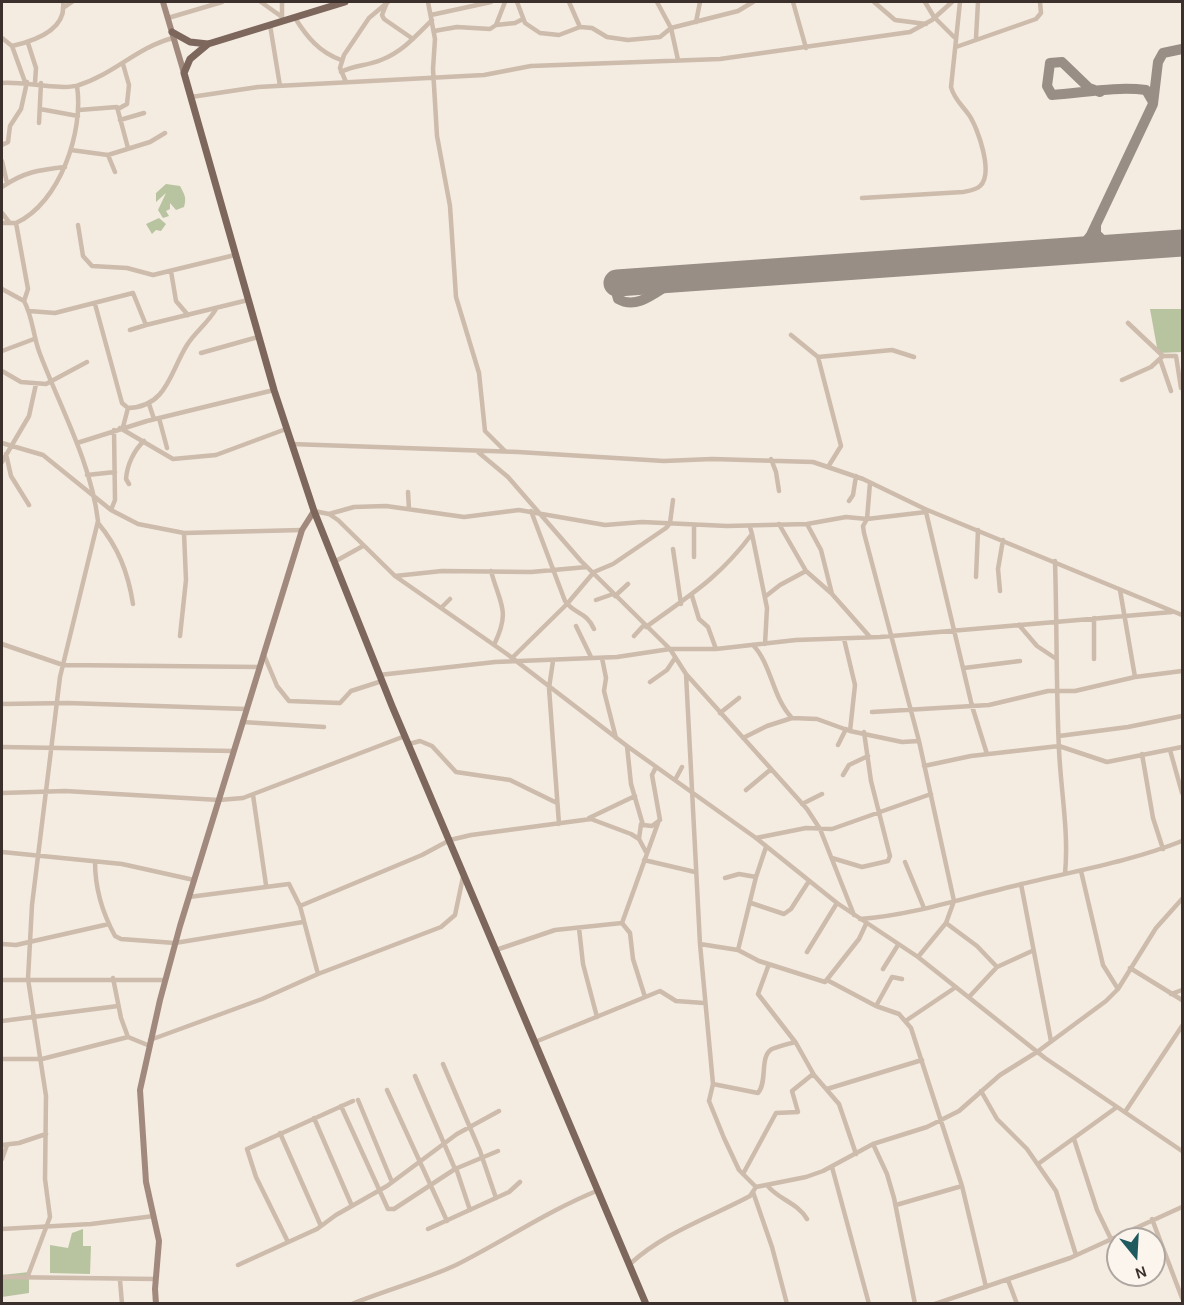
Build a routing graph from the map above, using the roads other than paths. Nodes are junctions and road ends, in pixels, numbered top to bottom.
1 (63, 2) edge
2 (72, 2) edge
3 (163, 2) edge
4 (222, 2) edge
5 (261, 2) edge
6 (282, 2) edge
7 (345, 2) edge
8 (428, 2) edge
9 (491, 2) edge
10 (505, 2) edge
11 (518, 2) edge
12 (569, 2) edge
13 (657, 2) edge
14 (700, 2) edge
15 (753, 2) edge
16 (793, 2) edge
17 (874, 2) edge
18 (925, 2) edge
19 (951, 2) edge
20 (960, 2) edge
21 (978, 2) edge
22 (1040, 2) edge
23 (387, 3) edge
24 (63, 8) junction
25 (432, 17) junction
26 (934, 17) junction
27 (168, 18) junction
28 (295, 18) junction
29 (283, 19) junction
30 (523, 19) junction
31 (696, 22) junction
32 (926, 24) junction
33 (270, 25) junction
34 (496, 25) junction
35 (580, 27) junction
36 (671, 28) junction
37 (434, 32) junction
38 (173, 35) junction
39 (954, 37) junction
40 (2, 38) edge
41 (976, 38) junction
42 (413, 39) junction
43 (28, 43) junction
44 (208, 44) junction
45 (12, 46) junction
46 (956, 47) junction
47 (806, 48) junction
48 (341, 60) junction
49 (678, 60) junction
50 (123, 64) junction
51 (341, 72) junction
52 (184, 73) junction
53 (434, 76) junction
54 (2, 82) edge
55 (26, 82) junction
56 (346, 82) junction
57 (38, 83) junction
58 (77, 86) junction
59 (280, 86) junction
60 (191, 97) junction
61 (40, 109) junction
62 (118, 109) junction
63 (79, 110) junction
64 (144, 113) dead end
65 (78, 116) junction
66 (120, 120) junction
67 (39, 123) dead end
68 (165, 133) dead end
69 (2, 145) edge
70 (128, 148) junction
71 (71, 150) junction
72 (108, 154) junction
73 (2, 161) edge
74 (65, 167) junction
75 (115, 172) dead end
76 (7, 183) junction
77 (2, 187) edge
78 (862, 198) dead end
79 (2, 213) edge
80 (9, 222) junction
81 (2, 223) edge
82 (16, 223) junction
83 (78, 225) dead end
84 (236, 255) junction
85 (171, 271) junction
86 (2, 289) edge
87 (248, 300) junction
88 (24, 301) junction
89 (95, 304) junction
90 (216, 309) junction
91 (29, 311) junction
92 (188, 315) junction
93 (1128, 323) dead end
94 (146, 326) junction
95 (130, 330) dead end
96 (790, 335) dead end
97 (258, 337) junction
98 (34, 339) junction
99 (2, 351) edge
100 (201, 353) dead end
101 (1182, 355) edge
102 (1176, 356) junction
103 (818, 357) junction
104 (914, 357) dead end
105 (1162, 358) junction
106 (87, 362) dead end
107 (2, 371) edge
108 (1122, 380) dead end
109 (51, 383) junction
110 (36, 384) junction
111 (1181, 388) edge
112 (274, 390) junction
113 (1171, 391) dead end
114 (149, 404) junction
115 (128, 408) junction
116 (156, 418) junction
117 (119, 429) junction
118 (286, 429) junction
119 (144, 441) junction
120 (2, 443) edge
121 (77, 443) junction
122 (291, 444) junction
123 (10, 445) junction
124 (167, 448) dead end
125 (478, 452) junction
126 (506, 452) junction
127 (6, 454) junction
128 (771, 459) junction
129 (2, 462) edge
130 (115, 465) junction
131 (828, 467) junction
132 (127, 469) junction
133 (115, 472) junction
134 (87, 475) junction
135 (856, 476) junction
136 (870, 483) junction
137 (129, 484) dead end
138 (778, 491) dead end
139 (408, 492) dead end
140 (94, 495) junction
141 (672, 500) dead end
142 (849, 501) dead end
143 (29, 505) dead end
144 (409, 509) junction
145 (111, 510) junction
146 (314, 511) junction
147 (534, 511) junction
148 (925, 511) junction
149 (329, 514) junction
150 (867, 519) junction
151 (98, 523) junction
152 (670, 523) junction
153 (779, 524) junction
154 (807, 524) junction
155 (694, 525) junction
156 (750, 526) junction
157 (302, 530) junction
158 (978, 530) junction
159 (184, 533) junction
160 (752, 534) junction
161 (1003, 540) junction
162 (363, 546) junction
163 (673, 549) dead end
164 (694, 556) dead end
165 (1055, 561) junction
166 (334, 562) junction
167 (587, 567) junction
168 (554, 570) junction
169 (491, 571) junction
170 (806, 571) junction
171 (594, 572) junction
172 (395, 576) junction
173 (976, 577) dead end
174 (628, 584) dead end
175 (1120, 590) junction
176 (999, 591) dead end
177 (832, 594) junction
178 (614, 595) junction
179 (692, 596) junction
180 (766, 596) junction
181 (450, 599) dead end
182 (596, 600) dead end
183 (133, 604) dead end
184 (567, 604) junction
185 (681, 604) junction
186 (442, 607) junction
187 (1175, 612) junction
188 (1126, 614) junction
189 (1182, 615) edge
190 (1094, 618) junction
191 (1056, 620) junction
192 (1019, 625) junction
193 (576, 626) dead end
194 (645, 626) junction
195 (594, 629) dead end
196 (954, 630) junction
197 (180, 636) dead end
198 (634, 636) dead end
199 (890, 636) junction
200 (870, 637) junction
201 (844, 639) junction
202 (2, 644) edge
203 (765, 644) junction
204 (494, 645) junction
205 (753, 645) junction
206 (670, 649) junction
207 (716, 649) junction
208 (264, 655) junction
209 (591, 657) junction
210 (602, 658) junction
211 (675, 658) junction
212 (1055, 658) junction
213 (1094, 659) dead end
214 (514, 660) junction
215 (553, 661) junction
216 (1020, 661) dead end
217 (63, 664) junction
218 (260, 667) junction
219 (964, 668) junction
220 (1182, 671) edge
221 (686, 674) junction
222 (1135, 677) junction
223 (381, 678) junction
224 (650, 682) dead end
225 (549, 688) junction
226 (1058, 691) junction
227 (739, 698) dead end
228 (56, 703) junction
229 (2, 705) edge
230 (972, 706) junction
231 (246, 709) junction
232 (912, 711) junction
233 (872, 712) dead end
234 (720, 713) junction
235 (1182, 716) edge
236 (792, 718) junction
237 (242, 722) junction
238 (324, 727) dead end
239 (848, 730) junction
240 (864, 732) junction
241 (405, 736) junction
242 (1059, 736) junction
243 (616, 738) junction
244 (743, 738) junction
245 (919, 741) junction
246 (409, 744) junction
247 (627, 746) junction
248 (838, 746) dead end
249 (1059, 746) junction
250 (2, 747) edge
251 (52, 747) junction
252 (1182, 747) edge
253 (1170, 750) junction
254 (234, 751) junction
255 (987, 754) junction
256 (1142, 754) junction
257 (868, 756) junction
258 (682, 766) dead end
259 (924, 766) junction
260 (656, 767) junction
261 (770, 770) junction
262 (843, 775) dead end
263 (675, 780) junction
264 (746, 790) dead end
265 (46, 791) junction
266 (690, 791) junction
267 (2, 793) edge
268 (1182, 793) edge
269 (822, 794) dead end
270 (931, 794) junction
271 (253, 795) junction
272 (635, 796) junction
273 (219, 800) junction
274 (557, 803) junction
275 (802, 804) junction
276 (878, 812) junction
277 (587, 819) junction
278 (559, 824) junction
279 (641, 824) junction
280 (657, 824) junction
281 (820, 829) junction
282 (756, 838) junction
283 (639, 839) junction
284 (450, 840) junction
285 (1182, 841) edge
286 (766, 847) junction
287 (1163, 849) junction
288 (2, 852) edge
289 (646, 852) junction
290 (39, 854) junction
291 (832, 858) junction
292 (644, 860) junction
293 (95, 862) junction
294 (905, 862) dead end
295 (1081, 871) junction
296 (694, 872) junction
297 (1065, 874) junction
298 (464, 875) junction
299 (756, 877) junction
300 (725, 878) dead end
301 (194, 880) junction
302 (809, 881) junction
303 (1021, 884) junction
304 (266, 885) junction
305 (189, 897) junction
306 (1182, 899) edge
307 (954, 901) junction
308 (751, 903) junction
309 (837, 903) junction
310 (300, 906) junction
311 (924, 908) junction
312 (855, 915) junction
313 (861, 920) junction
314 (303, 922) junction
315 (622, 923) junction
316 (946, 923) junction
317 (108, 924) junction
318 (866, 924) junction
319 (579, 928) junction
320 (30, 939) junction
321 (176, 943) junction
322 (2, 944) edge
323 (700, 944) junction
324 (898, 945) junction
325 (496, 950) junction
326 (738, 950) junction
327 (1032, 951) junction
328 (807, 952) dead end
329 (918, 957) junction
330 (769, 964) junction
331 (997, 967) junction
332 (1130, 968) junction
333 (883, 969) dead end
334 (318, 974) junction
335 (113, 978) junction
336 (28, 979) junction
337 (902, 979) dead end
338 (2, 980) edge
339 (165, 980) junction
340 (827, 980) junction
341 (956, 987) junction
342 (1118, 989) junction
343 (1182, 990) edge
344 (1171, 994) junction
345 (645, 997) junction
346 (969, 997) junction
347 (1182, 1000) edge
348 (704, 1003) junction
349 (118, 1006) junction
350 (876, 1006) junction
351 (34, 1016) junction
352 (597, 1017) junction
353 (907, 1020) junction
354 (2, 1021) edge
355 (1182, 1027) edge
356 (128, 1037) junction
357 (1051, 1041) junction
358 (535, 1042) junction
359 (795, 1042) junction
360 (150, 1043) junction
361 (1037, 1052) junction
362 (2, 1059) edge
363 (42, 1059) junction
364 (922, 1060) junction
365 (443, 1064) dead end
366 (813, 1074) junction
367 (415, 1076) dead end
368 (713, 1084) junction
369 (827, 1089) junction
370 (387, 1090) dead end
371 (981, 1091) junction
372 (341, 1106) junction
373 (1117, 1107) junction
374 (499, 1111) dead end
375 (1125, 1112) junction
376 (314, 1118) junction
377 (942, 1120) junction
378 (471, 1126) junction
379 (280, 1133) junction
380 (46, 1134) junction
381 (1074, 1139) junction
382 (442, 1144) junction
383 (873, 1144) junction
384 (4, 1145) edge
385 (498, 1151) dead end
386 (1182, 1152) edge
387 (856, 1154) junction
388 (483, 1158) junction
389 (2, 1159) edge
390 (418, 1161) junction
391 (1038, 1164) junction
392 (832, 1167) junction
393 (455, 1169) junction
394 (743, 1174) junction
395 (392, 1182) junction
396 (520, 1182) dead end
397 (432, 1185) junction
398 (767, 1185) junction
399 (962, 1186) junction
400 (756, 1187) junction
401 (599, 1190) junction
402 (379, 1191) junction
403 (753, 1192) junction
404 (496, 1198) junction
405 (896, 1205) junction
406 (352, 1206) junction
407 (1182, 1207) edge
408 (470, 1210) junction
409 (155, 1215) junction
410 (807, 1219) dead end
411 (1152, 1219) junction
412 (447, 1221) junction
413 (47, 1225) junction
414 (321, 1226) junction
415 (1136, 1227) edge
416 (2, 1229) edge
417 (428, 1229) dead end
418 (1106, 1229) edge
419 (1106, 1241) edge
420 (288, 1242) junction
421 (1076, 1255) junction
422 (630, 1264) junction
423 (238, 1265) dead end
424 (2, 1277) edge
425 (27, 1278) junction
426 (155, 1279) junction
427 (120, 1280) junction
428 (1008, 1280) junction
429 (986, 1287) junction
430 (1182, 1298) edge
431 (122, 1304) edge
432 (156, 1304) edge
433 (352, 1304) edge
434 (646, 1304) edge
435 (787, 1304) edge
436 (869, 1304) edge
437 (915, 1304) edge
438 (935, 1304) edge
439 (1017, 1304) edge

1 - 24 street
2 - 24 street
3 - 27 street
4 - 27 street
5 - 29 street
6 - 29 street
7 - 28 main road
8 - 25 street
9 - 25 street
10 - 34 street
11 - 30 street
12 - 35 street
13 - 36 street
14 - 31 street
15 - 31 street
16 - 47 street
17 - 32 street
18 - 26 street
19 - 26 street
20 - 39 street
21 - 41 street
22 - 41 street
23 - 42 street
23 - 48 street
24 - 43 street
25 - 37 street
25 - 42 street
26 - 32 street
26 - 39 street
27 - 38 street
28 - 29 main road
28 - 48 street
29 - 33 main road
30 - 34 street
30 - 35 street
31 - 36 street
32 - 47 street
33 - 44 main road
33 - 59 street
34 - 37 street
35 - 36 street
36 - 49 street
37 - 53 street
38 - 44 main road
38 - 50 street
38 - 52 street
39 - 46 street
40 - 45 street
41 - 46 street
42 - 51 street
43 - 45 street
43 - 57 street
44 - 52 main road
45 - 55 street
46 - 78 street
47 - 49 street
48 - 51 street
49 - 53 street
50 - 58 street
50 - 62 street
51 - 56 street
52 - 60 main road
53 - 56 street
53 - 126 street
54 - 55 street
55 - 57 street
55 - 69 street
56 - 59 street
57 - 58 street
57 - 61 street
58 - 63 street
59 - 60 street
60 - 84 main road
61 - 65 street
61 - 67 street
62 - 63 street
62 - 66 street
63 - 65 street
64 - 66 street
65 - 71 street
66 - 70 street
68 - 70 street
70 - 72 street
71 - 72 street
71 - 74 street
72 - 75 street
73 - 76 street
74 - 76 street
74 - 82 street
76 - 77 street
79 - 80 street
80 - 81 street
80 - 82 street
82 - 88 street
83 - 85 street
84 - 85 street
84 - 87 main road
85 - 92 street
86 - 88 street
87 - 90 street
87 - 97 main road
88 - 91 street
89 - 91 street
89 - 94 street
89 - 115 street
90 - 92 street
90 - 114 street
91 - 98 street
92 - 94 street
93 - 105 street
94 - 95 street
96 - 103 street
97 - 100 street
97 - 112 main road
98 - 99 street
98 - 109 street
101 - 102 street
102 - 105 street
102 - 111 street
103 - 104 street
103 - 131 street
105 - 108 street
105 - 113 street
106 - 109 street
107 - 110 street
109 - 110 street
109 - 121 street
110 - 123 street
112 - 116 street
112 - 118 main road
114 - 115 street
114 - 116 street
115 - 117 street
116 - 117 street
116 - 124 street
117 - 119 street
117 - 121 street
117 - 130 street
118 - 119 street
118 - 122 main road
119 - 132 street
120 - 123 street
121 - 134 street
122 - 125 street
122 - 146 main road
123 - 127 street
123 - 140 street
125 - 126 street
125 - 147 street
126 - 128 street
127 - 129 street
127 - 143 street
128 - 131 street
128 - 138 street
130 - 132 street
130 - 133 street
131 - 135 street
132 - 137 street
133 - 134 street
133 - 145 street
134 - 140 street
135 - 136 street
135 - 142 street
136 - 148 street
136 - 150 street
139 - 144 street
140 - 145 street
140 - 151 street
141 - 152 street
144 - 147 street
144 - 149 street
145 - 159 street
146 - 149 street
146 - 157 street
146 - 166 main road
147 - 152 street
147 - 167 street
147 - 168 street
148 - 150 street
148 - 158 street
148 - 196 street
149 - 162 street
150 - 154 street
150 - 199 street
151 - 183 street
151 - 217 street
152 - 155 street
152 - 171 street
153 - 154 street
153 - 156 street
153 - 170 street
154 - 177 street
155 - 156 street
155 - 164 street
156 - 160 street
157 - 159 street
157 - 208 street
158 - 161 street
158 - 173 street
159 - 197 street
160 - 179 street
160 - 180 street
161 - 165 street
161 - 176 street
162 - 166 street
162 - 172 street
163 - 185 street
165 - 175 street
165 - 191 street
166 - 223 main road
167 - 168 street
167 - 171 street
168 - 169 street
168 - 184 street
169 - 172 street
169 - 204 street
170 - 177 street
170 - 180 street
171 - 178 street
171 - 184 street
172 - 186 street
174 - 178 street
175 - 187 street
175 - 188 street
177 - 200 street
178 - 182 street
178 - 194 street
179 - 185 street
179 - 207 street
180 - 203 street
181 - 186 street
184 - 195 street
184 - 214 street
185 - 194 street
186 - 204 street
187 - 188 street
187 - 189 street
188 - 190 street
188 - 222 street
190 - 191 street
190 - 213 street
191 - 192 street
191 - 212 street
192 - 196 street
192 - 212 street
193 - 209 street
194 - 198 street
194 - 206 street
196 - 199 street
196 - 219 street
199 - 200 street
199 - 232 street
200 - 201 street
201 - 203 street
201 - 239 street
202 - 217 street
203 - 205 street
204 - 214 street
205 - 207 street
205 - 236 street
206 - 207 street
206 - 210 street
206 - 211 street
208 - 218 street
208 - 223 street
209 - 210 street
209 - 215 street
210 - 243 street
211 - 221 street
211 - 224 street
212 - 226 street
214 - 215 street
214 - 223 street
214 - 225 street
215 - 225 street
216 - 219 street
217 - 218 street
217 - 228 street
218 - 231 street
219 - 230 street
220 - 222 street
221 - 234 street
221 - 266 street
222 - 226 street
223 - 241 main road
225 - 243 street
225 - 274 street
226 - 230 street
226 - 242 street
227 - 234 street
228 - 229 street
228 - 231 street
228 - 251 street
230 - 232 street
230 - 255 street
231 - 237 street
232 - 233 street
232 - 245 street
234 - 244 street
235 - 242 street
236 - 239 street
236 - 244 street
237 - 238 street
237 - 254 street
239 - 240 street
239 - 248 street
240 - 245 street
240 - 257 street
241 - 246 main road
241 - 271 street
242 - 249 street
243 - 247 street
244 - 261 street
245 - 259 street
246 - 274 street
246 - 284 main road
247 - 260 street
247 - 272 street
249 - 255 street
249 - 256 street
249 - 297 street
250 - 251 street
251 - 254 street
251 - 265 street
252 - 253 street
253 - 256 street
253 - 268 street
254 - 273 street
255 - 259 street
256 - 287 street
257 - 262 street
257 - 276 street
258 - 263 street
259 - 270 street
260 - 263 street
260 - 280 street
261 - 264 street
261 - 275 street
263 - 266 street
265 - 267 street
265 - 273 street
265 - 290 street
266 - 282 street
266 - 296 street
269 - 275 street
270 - 276 street
270 - 307 street
271 - 273 street
271 - 304 street
272 - 277 street
272 - 279 street
273 - 301 street
274 - 278 street
275 - 281 street
276 - 281 street
276 - 291 street
277 - 278 street
277 - 283 street
278 - 284 street
279 - 280 street
279 - 283 street
280 - 289 street
281 - 282 street
281 - 291 street
282 - 286 street
283 - 289 street
284 - 298 main road
284 - 310 street
285 - 287 street
286 - 299 street
286 - 302 street
287 - 295 street
288 - 290 street
289 - 292 street
290 - 293 street
290 - 320 street
291 - 312 street
292 - 296 street
292 - 315 street
293 - 301 street
293 - 317 street
294 - 311 street
295 - 297 street
295 - 342 street
296 - 323 street
297 - 303 street
298 - 325 main road
298 - 334 street
299 - 300 street
299 - 308 street
301 - 305 street
302 - 308 street
302 - 309 street
303 - 307 street
303 - 327 street
304 - 305 street
304 - 310 street
305 - 321 street
306 - 332 street
307 - 311 street
307 - 316 street
308 - 326 street
309 - 312 street
309 - 328 street
310 - 314 street
311 - 313 street
312 - 313 street
313 - 318 street
314 - 321 street
314 - 334 street
315 - 319 street
315 - 345 street
316 - 329 street
316 - 331 street
317 - 320 street
317 - 321 street
318 - 324 street
318 - 340 street
319 - 325 street
319 - 352 street
320 - 322 street
320 - 336 street
321 - 339 street
323 - 326 street
323 - 348 street
324 - 329 street
324 - 333 street
325 - 358 main road
326 - 330 street
327 - 331 street
327 - 357 street
329 - 341 street
330 - 340 street
330 - 359 street
331 - 346 street
332 - 342 street
332 - 344 street
334 - 360 street
335 - 336 street
335 - 339 street
335 - 349 street
336 - 338 street
336 - 351 street
337 - 350 street
339 - 360 street
340 - 350 street
341 - 346 street
341 - 353 street
342 - 357 street
343 - 344 street
344 - 347 street
345 - 348 street
345 - 352 street
346 - 361 street
348 - 368 street
349 - 351 street
349 - 356 street
350 - 353 street
351 - 354 street
351 - 363 street
352 - 358 street
353 - 364 street
355 - 375 street
356 - 360 street
356 - 363 street
357 - 361 street
358 - 401 main road
359 - 366 street
359 - 368 street
360 - 409 street
361 - 371 street
361 - 373 street
362 - 363 street
363 - 380 street
364 - 369 street
364 - 377 street
365 - 378 street
366 - 369 street
366 - 394 street
367 - 382 street
368 - 394 street
369 - 387 street
370 - 390 street
371 - 377 street
371 - 391 street
372 - 376 street
372 - 395 street
372 - 402 street
373 - 375 street
373 - 381 street
374 - 378 street
375 - 386 street
376 - 379 street
376 - 406 street
377 - 383 street
377 - 399 street
378 - 382 street
378 - 388 street
379 - 414 street
379 - 420 street
380 - 384 street
380 - 413 street
381 - 391 street
381 - 418 street
382 - 390 street
382 - 393 street
383 - 387 street
383 - 405 street
384 - 389 street
385 - 388 street
387 - 392 street
388 - 393 street
388 - 404 street
390 - 395 street
390 - 397 street
391 - 421 street
392 - 398 street
392 - 436 street
393 - 397 street
393 - 408 street
394 - 400 street
395 - 402 street
396 - 404 street
397 - 402 street
397 - 412 street
398 - 400 street
398 - 410 street
399 - 405 street
399 - 429 street
400 - 403 street
401 - 422 main road
401 - 433 street
402 - 406 street
403 - 422 street
403 - 435 street
404 - 408 street
405 - 437 street
406 - 414 street
407 - 411 street
408 - 412 street
409 - 413 street
409 - 426 street
411 - 415 street
411 - 430 street
412 - 417 street
413 - 416 street
413 - 425 street
414 - 420 street
419 - 421 street
420 - 423 street
421 - 428 street
422 - 434 main road
424 - 425 street
425 - 427 street
426 - 427 street
426 - 432 street
427 - 431 street
428 - 429 street
428 - 439 street
429 - 438 street

